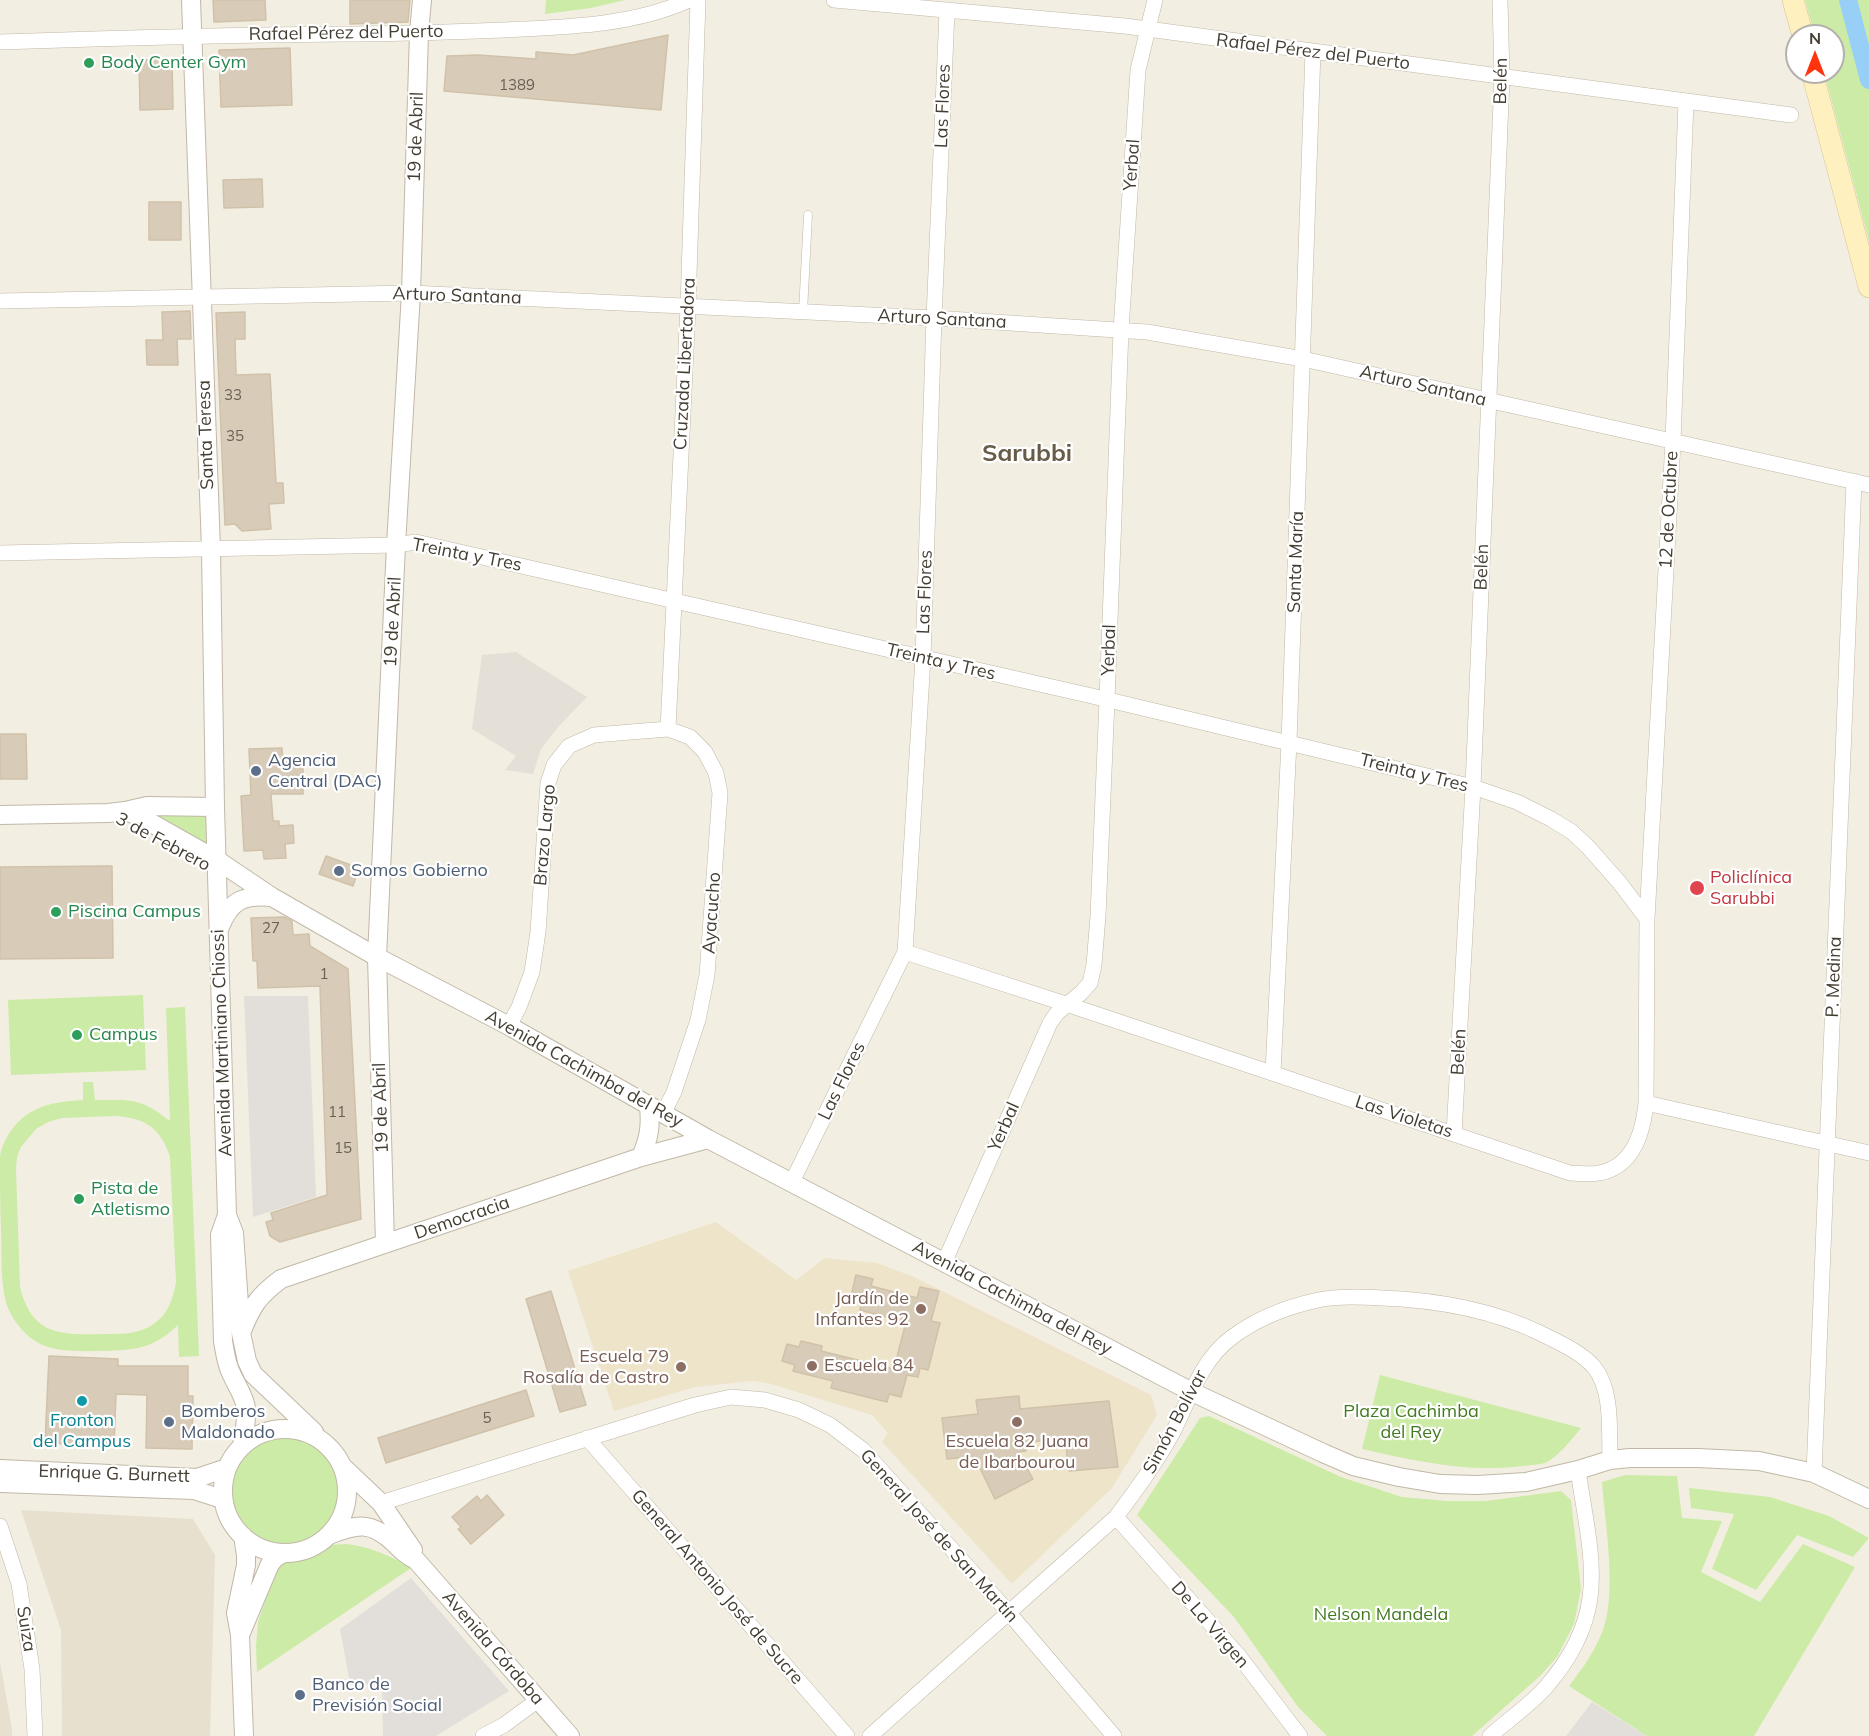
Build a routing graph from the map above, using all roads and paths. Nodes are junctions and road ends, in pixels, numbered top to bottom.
1 (190, 0) edge
2 (422, 0) edge
3 (689, 0) edge
4 (698, 0) edge
5 (834, 0) edge
6 (1155, 0) edge
7 (1500, 0) edge
8 (1793, 0) edge
9 (947, 11) junction
10 (1800, 24) edge
11 (1148, 30) junction
12 (419, 33) junction
13 (191, 36) junction
14 (0, 42) edge
15 (1313, 51) junction
16 (1502, 76) junction
17 (1815, 84) edge
18 (1686, 100) junction
19 (1791, 115) dead end
20 (808, 215) dead end
21 (1869, 287) edge
22 (411, 293) junction
23 (201, 298) junction
24 (0, 301) edge
25 (688, 307) junction
26 (803, 312) junction
27 (934, 318) junction
28 (1121, 330) junction
29 (1303, 358) junction
30 (1489, 400) junction
31 (1673, 441) junction
32 (1854, 482) junction
33 (1869, 485) edge
34 (396, 545) junction
35 (211, 549) junction
36 (0, 553) edge
37 (674, 601) junction
38 (923, 658) junction
39 (1107, 700) junction
40 (668, 729) junction
41 (1289, 742) junction
42 (1473, 787) junction
43 (215, 807) junction
44 (116, 812) junction
45 (0, 815) edge
46 (217, 865) junction
47 (272, 897) junction
48 (1647, 919) junction
49 (219, 929) junction
50 (905, 952) junction
51 (377, 957) junction
52 (1066, 1004) junction
53 (509, 1026) junction
54 (1273, 1073) junction
55 (1646, 1102) junction
56 (656, 1110) junction
57 (1454, 1134) junction
58 (708, 1139) junction
59 (1827, 1144) junction
60 (1869, 1153) edge
61 (641, 1157) junction
62 (792, 1182) junction
63 (227, 1215) junction
64 (385, 1244) junction
65 (944, 1263) junction
66 (241, 1333) junction
67 (1192, 1392) junction
68 (587, 1438) junction
69 (242, 1446) junction
70 (328, 1446) junction
71 (1610, 1460) junction
72 (343, 1467) junction
73 (227, 1468) junction
74 (0, 1469) edge
75 (1578, 1470) junction
76 (1814, 1473) junction
77 (0, 1483) edge
78 (222, 1499) junction
79 (1869, 1499) edge
80 (381, 1503) junction
81 (1116, 1517) junction
82 (0, 1526) edge
83 (329, 1535) junction
84 (243, 1536) junction
85 (284, 1553) junction
86 (416, 1560) junction
87 (1009, 1612) junction
88 (240, 1635) junction
89 (538, 1700) junction
90 (35, 1736) edge
91 (244, 1736) edge
92 (483, 1736) edge
93 (570, 1736) edge
94 (847, 1736) edge
95 (870, 1736) edge
96 (1114, 1736) edge
97 (1300, 1736) edge
98 (1490, 1736) edge

1 - 13 street, Santa Teresa
2 - 12 street, 19 de Abril
3 - 12 street, Rafael Pérez del Puerto
4 - 25 street, Cruzada Libertadora
5 - 9 street, Rafael Pérez del Puerto
6 - 11 street, Yerbal
7 - 16 street, Belén
8 - 10 main road
9 - 11 street, Rafael Pérez del Puerto
9 - 27 street, Las Flores
11 - 15 street, Rafael Pérez del Puerto
11 - 28 street, Yerbal
12 - 13 street, Rafael Pérez del Puerto
12 - 22 street, 19 de Abril
13 - 14 street, Rafael Pérez del Puerto
13 - 23 street, Santa Teresa
15 - 16 street, Rafael Pérez del Puerto
15 - 29 street, Santa María
16 - 18 street, Rafael Pérez del Puerto
16 - 30 street, Belén
17 - 21 main road
18 - 19 street, Rafael Pérez del Puerto
18 - 31 street, 12 de Octubre
20 - 26 lane
22 - 23 street, Arturo Santana
22 - 25 street, Arturo Santana
22 - 34 street, 19 de Abril
23 - 24 street, Arturo Santana
23 - 35 street, Santa Teresa
25 - 26 street, Arturo Santana
25 - 37 street, Cruzada Libertadora
26 - 27 street, Arturo Santana
27 - 28 street, Arturo Santana
27 - 38 street, Las Flores
28 - 29 street, Arturo Santana
28 - 39 street, Yerbal
29 - 30 street, Arturo Santana
29 - 41 street, Santa María
30 - 31 street, Arturo Santana
30 - 42 street, Belén
31 - 32 street, Arturo Santana
31 - 48 street, 12 de Octubre
32 - 33 street, Arturo Santana
32 - 59 street, P. Medina
34 - 35 street, Treinta y Tres
34 - 37 street, Treinta y Tres
34 - 51 street, 19 de Abril
35 - 36 street, Treinta y Tres
35 - 43 street, Santa Teresa
37 - 38 street, Treinta y Tres
37 - 40 street, Cruzada Libertadora
38 - 39 street, Treinta y Tres
38 - 50 street, Las Flores
39 - 41 street, Treinta y Tres
39 - 52 street, Yerbal
40 - 53 street, Brazo Largo
40 - 56 street, Ayacucho
41 - 42 street, Treinta y Tres
41 - 54 street, Santa María
42 - 48 street, Treinta y Tres
42 - 57 street, Belén
43 - 44 street
43 - 46 street, Santa Teresa
44 - 45 street, 3 de Febrero
44 - 46 street, 3 de Febrero
46 - 47 street, Avenida Cachimba del Rey
46 - 49 street, Avenida Martiniano Chiossi
47 - 49 street
47 - 51 street, Avenida Cachimba del Rey
48 - 55 street
49 - 63 street, Avenida Martiniano Chiossi
50 - 52 street, Las Violetas
50 - 62 street, Las Flores
51 - 53 street, Avenida Cachimba del Rey
51 - 64 street, 19 de Abril
52 - 54 street, Las Violetas
52 - 65 street, Yerbal
53 - 56 street, Avenida Cachimba del Rey
54 - 57 street, Las Violetas
55 - 57 street, Las Violetas
55 - 59 street
56 - 58 street, Avenida Cachimba del Rey
56 - 61 street
58 - 61 street, Democracia
58 - 62 street, Avenida Cachimba del Rey
59 - 60 street
59 - 76 street, P. Medina
61 - 64 street, Democracia
62 - 65 street, Avenida Cachimba del Rey
63 - 66 street, Avenida Martiniano Chiossi
63 - 69 street, Avenida Martiniano Chiossi
64 - 66 street, Democracia
65 - 67 street, Avenida Cachimba del Rey
66 - 70 street, Avenida Martiniano Chiossi
67 - 71 street, Simón Bolívar
67 - 75 street, Avenida Cachimba del Rey
67 - 81 street, Simón Bolívar
68 - 80 street, General José de San Martín
68 - 87 street, General José de San Martín
68 - 94 street, General Antonio José de Sucre
69 - 70 street
69 - 73 street
70 - 72 street
71 - 75 street, Avenida Cachimba del Rey
71 - 76 street, Avenida Cachimba del Rey
72 - 80 street, Avenida Córdoba
72 - 83 street
73 - 74 street, Enrique G. Burnett
73 - 78 street
75 - 98 street
76 - 79 street, Avenida Cachimba del Rey
77 - 78 street, Enrique G. Burnett
78 - 84 street
80 - 86 street, Avenida Córdoba
81 - 87 street, Simón Bolívar
81 - 97 street, De La Virgen
82 - 90 street, Suiza
83 - 85 street
83 - 86 street, Avenida Córdoba
84 - 85 street
84 - 88 street
85 - 88 street
86 - 89 street, Avenida Córdoba
87 - 95 street, Simón Bolívar
87 - 96 street, General José de San Martín
88 - 91 street
89 - 92 street
89 - 93 street, Avenida Córdoba

